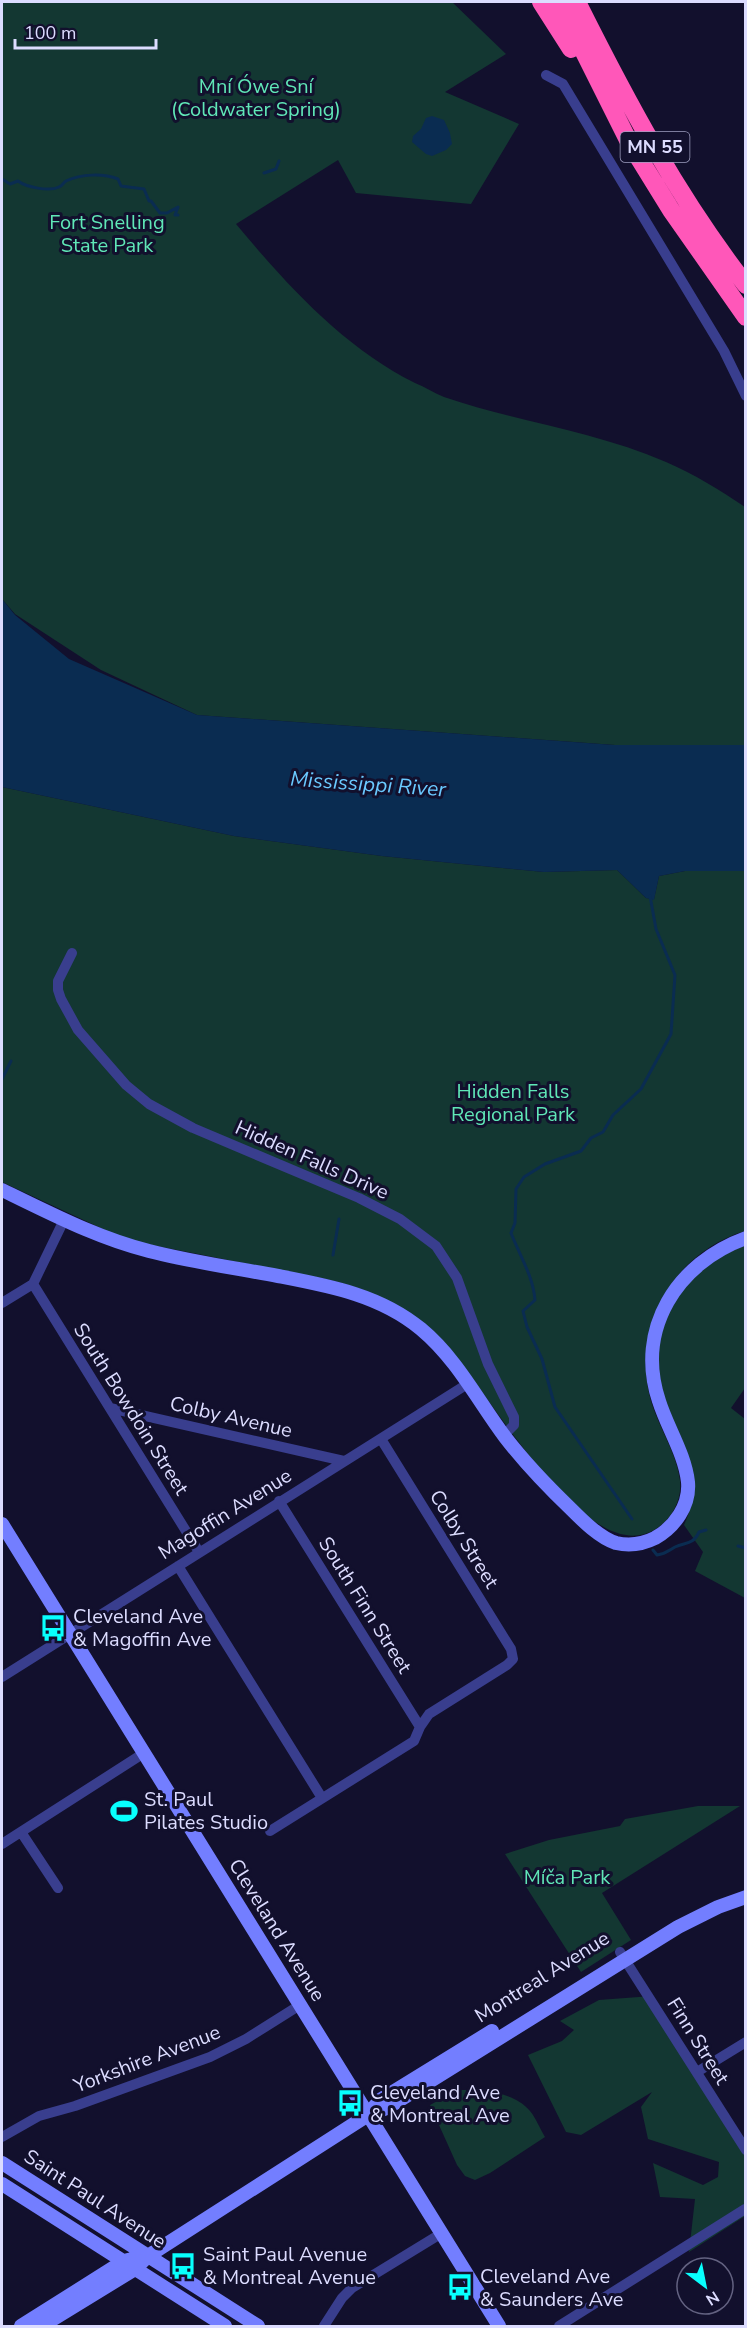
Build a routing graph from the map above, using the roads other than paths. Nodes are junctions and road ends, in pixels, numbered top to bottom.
1 (542, 2) edge
2 (559, 2) edge
3 (577, 2) edge
4 (546, 75) dead end
5 (629, 142) junction
6 (746, 285) edge
7 (746, 317) edge
8 (746, 396) edge
9 (72, 953) dead end
10 (2, 1190) edge
11 (64, 1220) junction
12 (746, 1238) edge
13 (33, 1284) junction
14 (2, 1303) edge
15 (469, 1383) junction
16 (110, 1407) junction
17 (504, 1435) junction
18 (381, 1439) junction
19 (344, 1461) junction
20 (279, 1501) junction
21 (2, 1524) edge
22 (199, 1552) junction
23 (178, 1566) junction
24 (70, 1634) junction
25 (2, 1677) edge
26 (420, 1727) junction
27 (144, 1753) junction
28 (322, 1798) junction
29 (270, 1831) dead end
30 (21, 1832) junction
31 (2, 1844) edge
32 (746, 1887) edge
33 (58, 1888) dead end
34 (746, 1897) edge
35 (622, 1956) junction
36 (300, 2005) junction
37 (746, 2042) edge
38 (697, 2072) junction
39 (368, 2115) junction
40 (2, 2137) edge
41 (746, 2150) edge
42 (2, 2163) edge
43 (2, 2184) edge
44 (745, 2209) edge
45 (441, 2233) junction
46 (148, 2256) junction
47 (129, 2265) junction
48 (21, 2326) edge
49 (42, 2326) edge
50 (225, 2326) edge
51 (258, 2326) edge
52 (324, 2326) edge
53 (499, 2326) edge
54 (559, 2326) edge

1 - 5 highway, MN 55
2 - 5 highway
3 - 6 highway, MN 55
4 - 8 street
5 - 7 highway, MN 55
9 - 17 street, Hidden Falls Drive
10 - 11 street
11 - 13 street
11 - 15 street
12 - 17 street
13 - 14 street
13 - 16 street, South Bowdoin Street
15 - 17 street
15 - 18 street, Magoffin Avenue
16 - 19 street, Colby Avenue
16 - 22 street, South Bowdoin Street
18 - 19 street, Magoffin Avenue
18 - 26 street, Colby Street
19 - 20 street, Magoffin Avenue
20 - 22 street, Magoffin Avenue
20 - 26 street, South Finn Street
21 - 24 street, Cleveland Avenue
22 - 23 street, Magoffin Avenue
23 - 24 street, Magoffin Avenue
23 - 28 street
24 - 25 street, Magoffin Avenue
24 - 27 street, Cleveland Avenue
26 - 28 street
27 - 30 street
27 - 36 street, Cleveland Avenue
28 - 29 street
30 - 31 street
30 - 33 street
32 - 35 street, Montreal Avenue
34 - 35 street, Montreal Avenue
35 - 38 street, Finn Street
35 - 39 street, Montreal Avenue
36 - 39 street, Cleveland Avenue
36 - 40 street, Yorkshire Avenue
37 - 38 street
38 - 41 street, Finn Street
39 - 45 street, Cleveland Avenue
39 - 46 street, Montreal Avenue
42 - 46 street, Saint Paul Avenue
43 - 47 street, Saint Paul Avenue
44 - 54 street
45 - 52 street
45 - 53 street, Cleveland Avenue
46 - 47 street, Montreal Avenue
46 - 51 street, Saint Paul Avenue
47 - 48 street, Montreal Avenue
47 - 49 street, Montreal Avenue
47 - 50 street, Saint Paul Avenue

